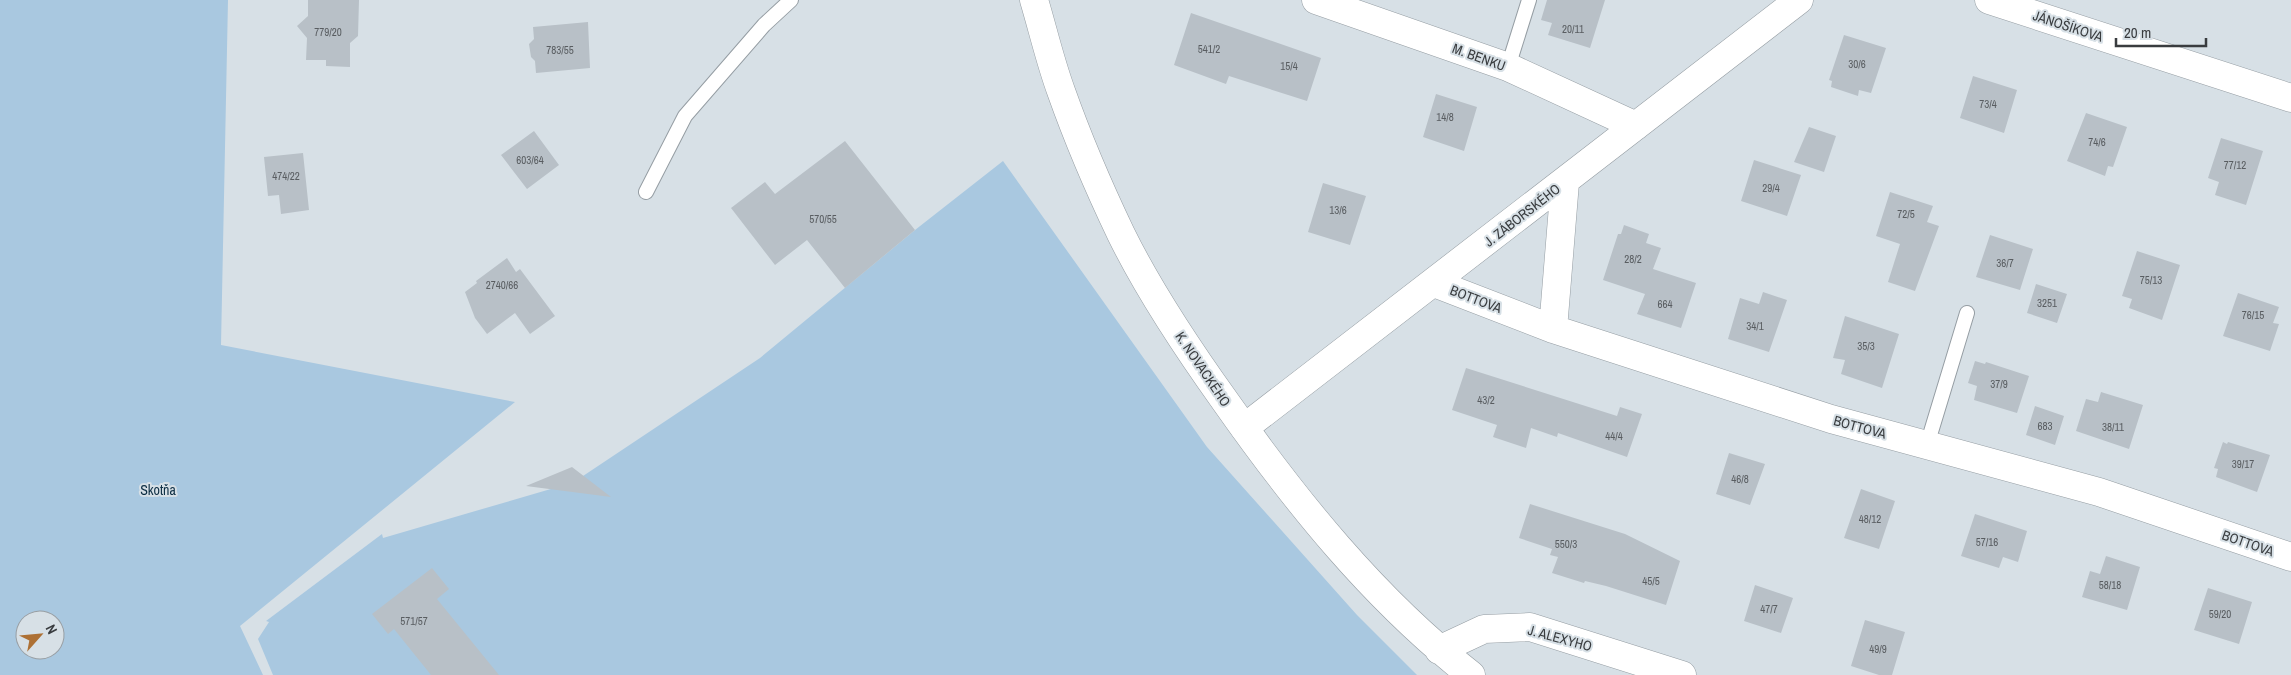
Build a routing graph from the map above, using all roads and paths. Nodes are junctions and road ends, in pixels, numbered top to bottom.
1 (791, 0) edge
2 (1034, 0) edge
3 (1316, 0) edge
4 (1529, 0) edge
5 (1799, 0) edge
6 (1988, 0) edge
7 (1508, 67) junction
8 (2291, 98) edge
9 (1636, 126) junction
10 (1564, 182) junction
11 (646, 192) dead end
12 (1434, 283) junction
13 (1967, 313) dead end
14 (1553, 330) junction
15 (1244, 428) junction
16 (1927, 445) junction
17 (2291, 557) edge
18 (1439, 650) junction
19 (1471, 675) edge
20 (1682, 675) edge

1 - 11 lane
2 - 15 street, K. NOVACKÉHO
3 - 7 street, M. BENKU
4 - 7 lane
5 - 9 street, J. ZÁBORSKÉHO
6 - 8 street, JÁNOŠÍKOVA
7 - 9 street, M. BENKU
9 - 10 street, J. ZÁBORSKÉHO
10 - 12 street, J. ZÁBORSKÉHO
10 - 14 street
12 - 14 street, BOTTOVA
12 - 15 street, J. ZÁBORSKÉHO
13 - 16 lane
14 - 16 street, BOTTOVA
15 - 18 street, K. NOVACKÉHO
16 - 17 street, BOTTOVA
18 - 19 street, K. NOVACKÉHO
18 - 20 street, J. ALEXYHO

